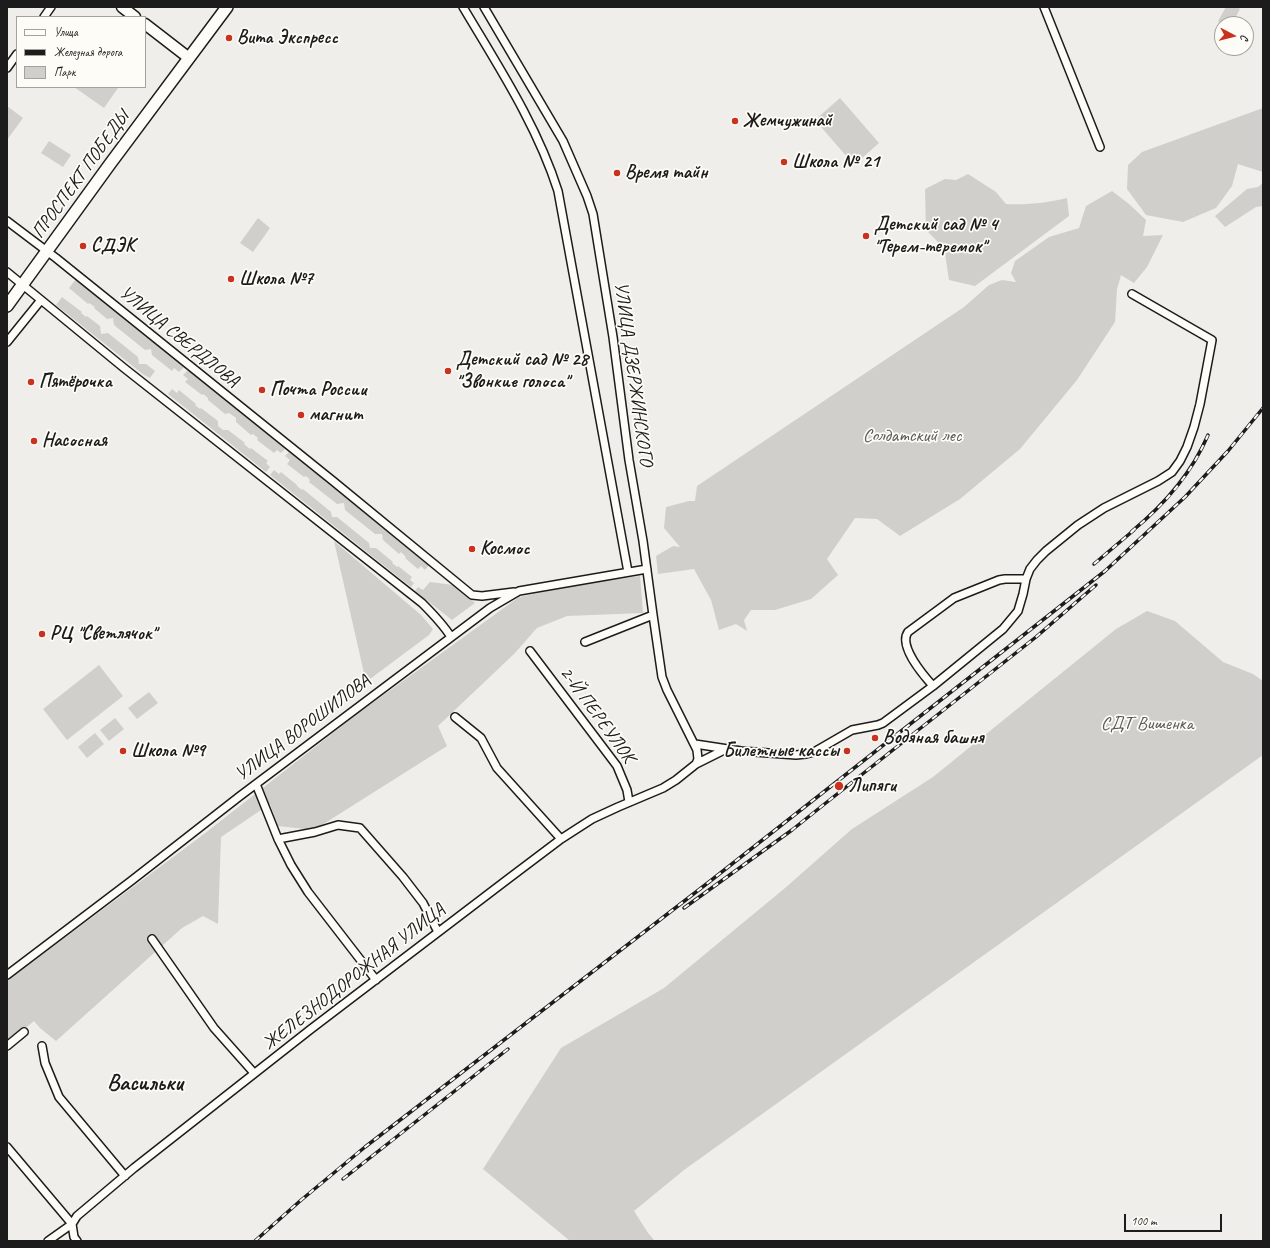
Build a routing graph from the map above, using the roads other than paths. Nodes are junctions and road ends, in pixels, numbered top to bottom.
1 (51, 7) edge
2 (122, 7) edge
3 (227, 7) edge
4 (463, 7) edge
5 (484, 7) edge
6 (1044, 7) edge
7 (45, 16) edge
8 (134, 16) edge
9 (146, 25) edge
10 (16, 55) edge
11 (189, 58) junction
12 (7, 68) edge
13 (1100, 147) dead end
14 (7, 221) edge
15 (47, 252) junction
16 (7, 272) edge
17 (23, 285) junction
18 (1132, 294) dead end
19 (41, 300) junction
20 (7, 306) edge
21 (7, 342) edge
22 (647, 569) junction
23 (628, 572) junction
24 (1026, 579) junction
25 (518, 591) junction
26 (653, 615) junction
27 (451, 637) junction
28 (585, 642) dead end
29 (530, 651) dead end
30 (933, 686) junction
31 (455, 717) dead end
32 (695, 744) junction
33 (726, 749) junction
34 (696, 764) junction
35 (256, 784) junction
36 (629, 802) junction
37 (278, 839) junction
38 (561, 839) junction
39 (438, 932) junction
40 (152, 939) dead end
41 (7, 975) edge
42 (376, 980) junction
43 (24, 1032) dead end
44 (7, 1046) edge
45 (42, 1046) dead end
46 (254, 1073) junction
47 (7, 1147) edge
48 (125, 1176) junction
49 (72, 1224) junction
50 (48, 1241) edge
51 (77, 1241) edge

1 - 7 street
2 - 8 main road
3 - 11 main road, ПРОСПЕКТ ПОБЕДЫ
4 - 23 street, УЛИЦА ДЗЕРЖИНСКОГО
5 - 22 street, УЛИЦА ДЗЕРЖИНСКОГО
6 - 13 street
9 - 11 main road
10 - 12 street
11 - 15 main road, ПРОСПЕКТ ПОБЕДЫ
14 - 15 street, УЛИЦА СВЕРДЛОВА
15 - 17 main road, ПРОСПЕКТ ПОБЕДЫ
15 - 25 street, УЛИЦА СВЕРДЛОВА
16 - 17 street
17 - 19 street
17 - 20 main road, ПРОСПЕКТ ПОБЕДЫ
18 - 24 street
19 - 21 street
19 - 27 street
22 - 23 street, УЛИЦА ВОРОШИЛОВА
22 - 26 street, УЛИЦА ДЗЕРЖИНСКОГО
23 - 25 street, УЛИЦА ВОРОШИЛОВА
24 - 30 street
24 - 30 street
25 - 27 street, УЛИЦА ВОРОШИЛОВА
26 - 28 street
26 - 32 street, УЛИЦА ДЗЕРЖИНСКОГО
27 - 35 street, УЛИЦА ВОРОШИЛОВА
29 - 36 street, 2-Й ПЕРЕУЛОК
30 - 33 street
31 - 38 street
32 - 33 street
32 - 34 street, УЛИЦА ДЗЕРЖИНСКОГО
33 - 34 street, ЖЕЛЕЗНОДОРОЖНАЯ УЛИЦА
34 - 36 street, ЖЕЛЕЗНОДОРОЖНАЯ УЛИЦА
35 - 37 street
35 - 41 street, УЛИЦА ВОРОШИЛОВА
36 - 38 street, ЖЕЛЕЗНОДОРОЖНАЯ УЛИЦА
37 - 39 street
37 - 42 street
38 - 39 street, ЖЕЛЕЗНОДОРОЖНАЯ УЛИЦА
39 - 42 street, ЖЕЛЕЗНОДОРОЖНАЯ УЛИЦА
40 - 46 street
42 - 46 street, ЖЕЛЕЗНОДОРОЖНАЯ УЛИЦА
43 - 44 street
45 - 48 street
46 - 48 street, ЖЕЛЕЗНОДОРОЖНАЯ УЛИЦА
47 - 49 street
48 - 49 street, ЖЕЛЕЗНОДОРОЖНАЯ УЛИЦА
49 - 50 street, ЖЕЛЕЗНОДОРОЖНАЯ УЛИЦА
49 - 51 street

